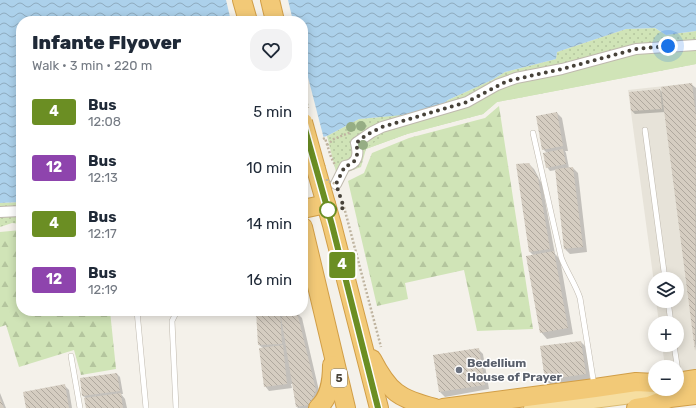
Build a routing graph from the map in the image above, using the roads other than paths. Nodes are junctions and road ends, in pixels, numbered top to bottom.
1 (242, 0) edge
2 (270, 0) edge
3 (247, 16) edge
4 (275, 16) edge
5 (696, 44) edge
6 (645, 130) dead end
7 (533, 133) dead end
8 (308, 140) edge
9 (337, 187) dead end
10 (335, 205) junction
11 (308, 209) edge
12 (16, 211) edge
13 (0, 212) edge
14 (308, 247) edge
15 (664, 272) edge
16 (137, 316) edge
17 (174, 316) edge
18 (362, 341) junction
19 (333, 348) junction
20 (71, 356) dead end
21 (648, 386) edge
22 (684, 387) edge
23 (595, 388) junction
24 (648, 389) edge
25 (696, 395) edge
26 (664, 396) edge
27 (80, 408) edge
28 (146, 408) edge
29 (176, 408) edge
30 (318, 408) edge
31 (346, 408) edge
32 (378, 408) edge
33 (435, 408) edge
34 (443, 408) edge
35 (532, 408) edge
36 (636, 408) edge

1 - 3 highway
2 - 4 highway
5 - 9 street
6 - 15 lane
7 - 23 lane
8 - 10 highway, bridge
10 - 11 highway
10 - 18 highway
12 - 13 street
14 - 19 highway, 5
16 - 28 lane
17 - 29 lane
18 - 32 highway
18 - 33 highway
19 - 30 highway
19 - 31 highway, 5
20 - 27 lane
21 - 23 highway
22 - 25 highway
23 - 34 highway
24 - 35 main road
26 - 36 highway

